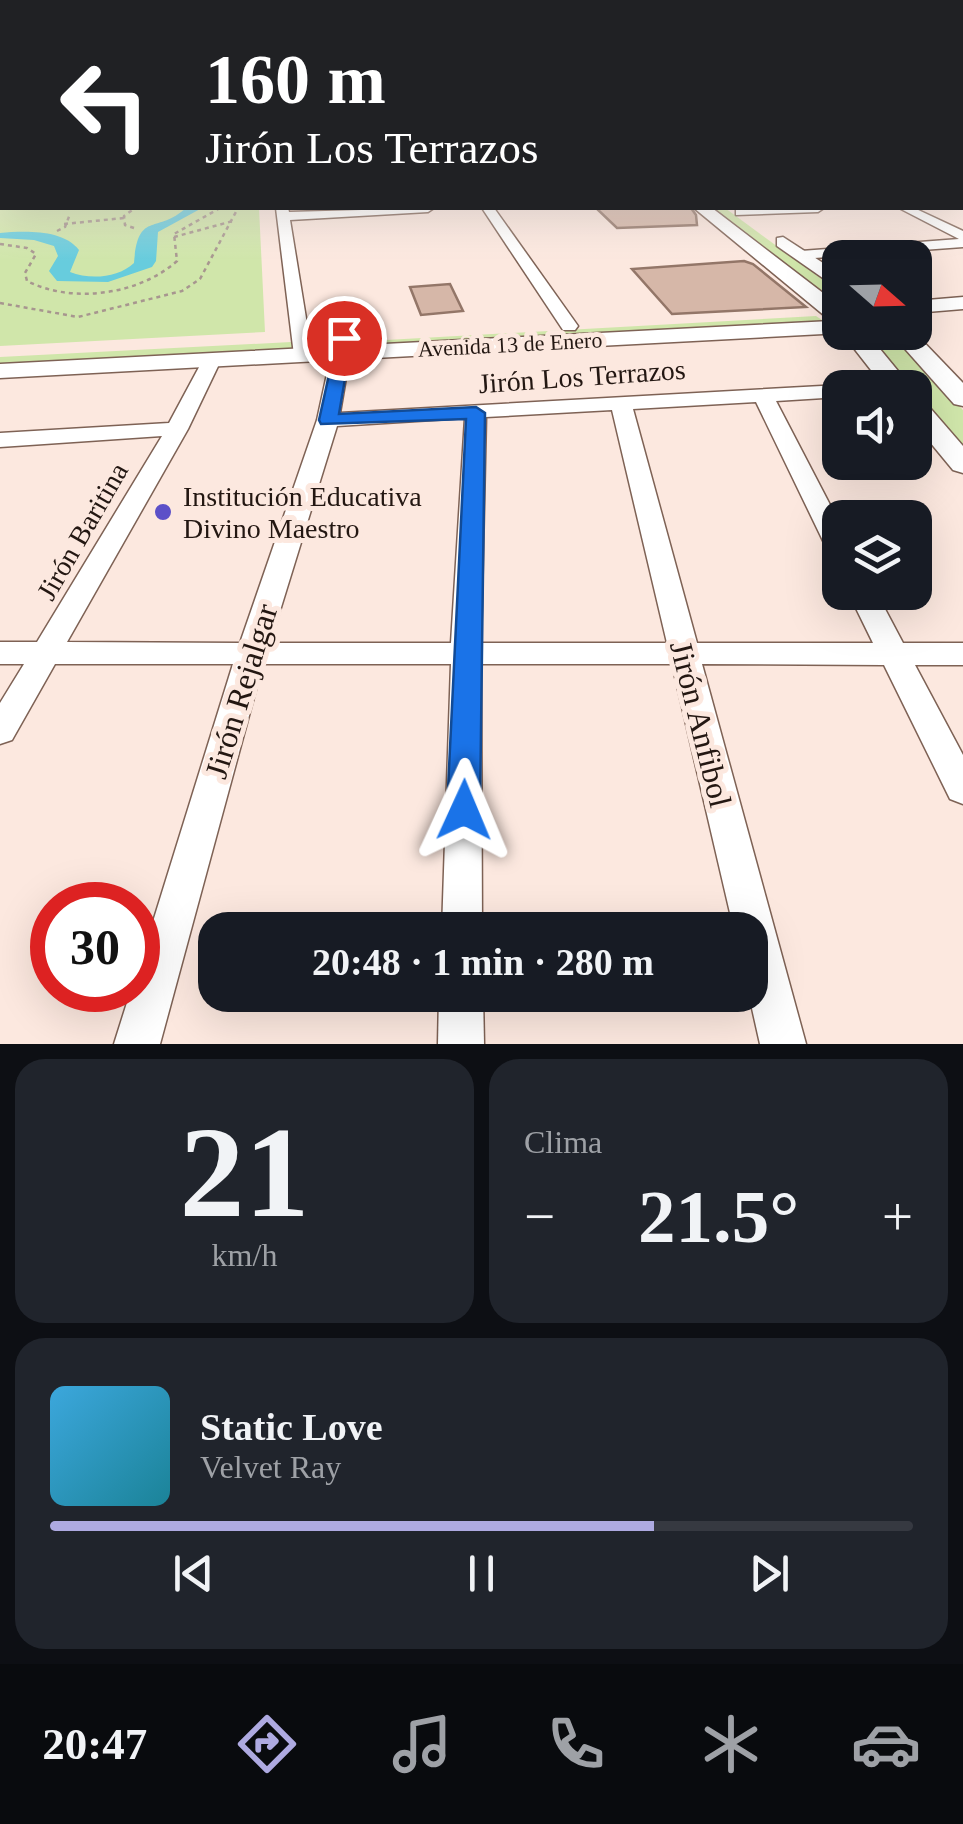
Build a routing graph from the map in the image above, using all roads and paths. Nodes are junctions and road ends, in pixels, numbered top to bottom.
1 (132, 210) edge
2 (217, 210) edge
3 (237, 210) edge
4 (356, 210) edge
5 (489, 210) edge
6 (705, 210) edge
7 (738, 210) edge
8 (909, 210) edge
9 (283, 212) edge
10 (70, 214) dead end
11 (124, 218) junction
12 (232, 221) junction
13 (64, 224) junction
14 (134, 228) dead end
15 (57, 230) dead end
16 (174, 237) junction
17 (963, 240) edge
18 (0, 244) edge
19 (801, 255) junction
20 (822, 271) edge
21 (822, 299) edge
22 (963, 303) edge
23 (0, 304) edge
24 (932, 306) edge
25 (822, 314) edge
26 (822, 314) edge
27 (963, 317) edge
28 (932, 320) edge
29 (569, 326) junction
30 (342, 346) junction
31 (302, 347) junction
32 (868, 350) edge
33 (918, 350) edge
34 (0, 355) edge
35 (212, 360) junction
36 (884, 370) edge
37 (0, 371) edge
38 (822, 392) edge
39 (764, 394) junction
40 (963, 398) edge
41 (621, 403) junction
42 (476, 413) junction
43 (328, 420) junction
44 (932, 427) edge
45 (177, 430) junction
46 (8, 440) edge
47 (0, 458) edge
48 (963, 464) edge
49 (822, 512) edge
50 (871, 610) edge
51 (252, 651) junction
52 (466, 651) junction
53 (682, 652) junction
54 (0, 653) edge
55 (45, 653) junction
56 (892, 653) junction
57 (963, 654) edge
58 (0, 731) edge
59 (963, 789) edge
60 (462, 912) edge
61 (462, 1012) edge
62 (136, 1044) edge
63 (461, 1044) edge
64 (784, 1044) edge

1 - 11 path
2 - 16 path
3 - 12 path
4 - 9 street
5 - 29 street
6 - 21 main road
7 - 19 main road
8 - 17 street
9 - 31 street
10 - 13 path
11 - 13 path
11 - 14 path
12 - 16 path
12 - 23 path
13 - 15 path
16 - 18 path
17 - 19 street
19 - 20 main road
22 - 24 main road
25 - 29 main road, Avenida 13 de Enero
26 - 30 main road, Avenida 13 de Enero
27 - 28 main road
29 - 30 main road, Avenida 13 de Enero
30 - 31 main road, Avenida 13 de Enero
30 - 43 street, Jirón Rejalgar
31 - 34 main road, Avenida 13 de Enero
31 - 35 main road, Avenida 13 de Enero
32 - 36 main road
33 - 40 main road
35 - 37 main road, Avenida 13 de Enero
35 - 45 street, Jirón Baritina
38 - 39 street, Jirón Los Terrazos
39 - 41 street, Jirón Los Terrazos
39 - 49 street
41 - 42 street, Jirón Los Terrazos
41 - 53 street, Jirón Anfibol
42 - 43 street, Jirón Los Terrazos
42 - 52 street
43 - 51 street, Jirón Rejalgar
44 - 48 main road
45 - 46 street
45 - 55 street, Jirón Baritina
46 - 47 street
50 - 56 street
51 - 52 street
51 - 55 street
51 - 62 street, Jirón Rejalgar
52 - 53 street
52 - 60 street
53 - 56 street
53 - 64 street, Jirón Anfibol
54 - 55 street
55 - 58 street, Jirón Baritina
56 - 57 street
56 - 59 street
61 - 63 street

